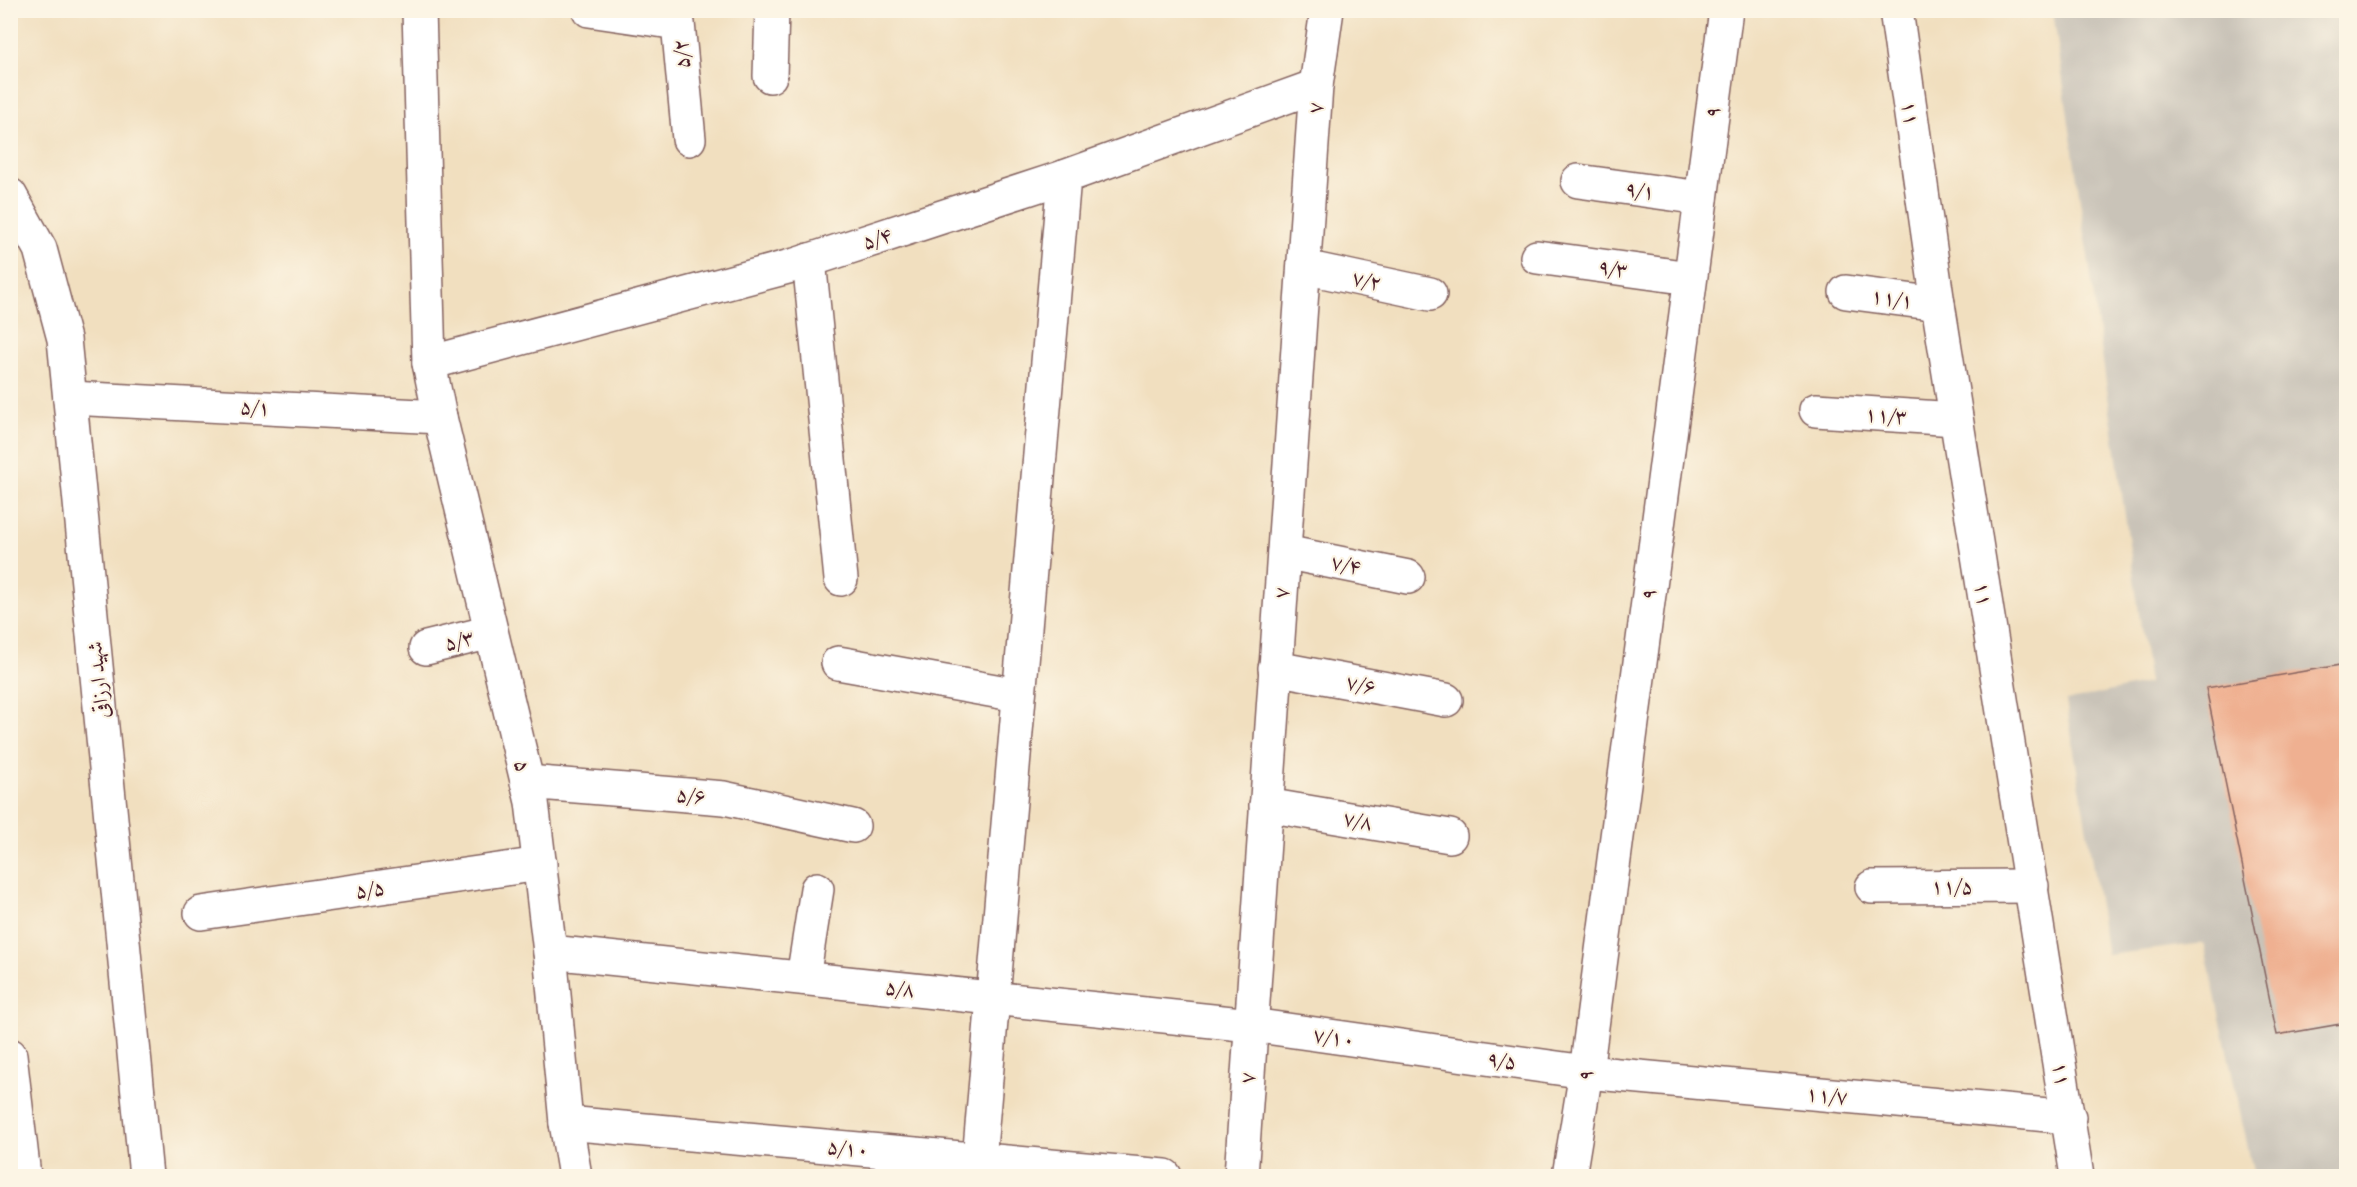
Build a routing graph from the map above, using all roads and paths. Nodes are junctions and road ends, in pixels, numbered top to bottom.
1 (419, 10) edge
2 (590, 10) edge
3 (772, 10) edge
4 (1327, 10) edge
5 (1726, 10) edge
6 (1896, 10) edge
7 (770, 76) dead end
8 (1316, 86) junction
9 (689, 139) dead end
10 (1064, 177) junction
11 (1578, 181) dead end
12 (10, 195) edge
13 (1701, 198) junction
14 (1537, 257) dead end
15 (809, 260) junction
16 (1304, 267) junction
17 (1690, 278) junction
18 (1846, 292) dead end
19 (1430, 294) dead end
20 (1938, 304) junction
21 (429, 363) junction
22 (70, 398) junction
23 (1816, 410) dead end
24 (440, 417) junction
25 (1956, 419) junction
26 (1284, 552) junction
27 (1408, 577) dead end
28 (841, 579) dead end
29 (491, 632) junction
30 (426, 648) dead end
31 (838, 663) dead end
32 (1275, 668) junction
33 (1018, 695) junction
34 (1446, 700) dead end
35 (527, 782) junction
36 (1266, 804) junction
37 (853, 826) dead end
38 (1450, 836) dead end
39 (540, 864) junction
40 (2031, 886) junction
41 (1872, 887) dead end
42 (817, 889) dead end
43 (201, 913) dead end
44 (550, 951) junction
45 (802, 978) junction
46 (991, 998) junction
47 (1251, 1025) junction
48 (1418, 1049) joint
49 (10, 1055) edge
50 (1586, 1072) junction
51 (2069, 1117) junction
52 (566, 1123) junction
53 (979, 1160) junction
54 (24, 1176) edge
55 (146, 1176) edge
56 (575, 1176) edge
57 (1165, 1176) edge
58 (1241, 1176) edge
59 (1569, 1176) edge
60 (2077, 1176) edge

1 - 21 street, ۵
2 - 9 street, ۵/۲
3 - 7 street
4 - 8 street, ۷
5 - 13 street, ۹
6 - 20 street, ۱۱
8 - 10 street, ۵/۴
8 - 16 street, ۷
10 - 15 street, ۵/۴
10 - 33 street
11 - 13 street, ۹/۱
12 - 22 street, شهید ارزاقی
13 - 17 street, ۹
14 - 17 street, ۹/۳
15 - 21 street, ۵/۴
15 - 28 street
16 - 19 street, ۷/۲
16 - 26 street, ۷
17 - 50 street, ۹
18 - 20 street, ۱۱/۱
20 - 25 street, ۱۱
21 - 24 street, ۵
22 - 24 street, ۵/۱
22 - 55 street, شهید ارزاقی
23 - 25 street, ۱۱/۳
24 - 29 street, ۵
25 - 40 street, ۱۱
26 - 27 street, ۷/۴
26 - 32 street, ۷
29 - 30 street, ۵/۳
29 - 35 street, ۵
31 - 33 street
32 - 34 street, ۷/۶
32 - 36 street, ۷
33 - 46 street
35 - 37 street, ۵/۶
35 - 39 street, ۵
36 - 38 street, ۷/۸
36 - 47 street, ۷
39 - 43 street, ۵/۵
39 - 44 street, ۵
40 - 41 street, ۱۱/۵
40 - 51 street, ۱۱
42 - 45 street
44 - 45 street, ۵/۸
44 - 52 street, ۵
45 - 46 street, ۵/۸
46 - 47 street, ۵/۸
46 - 53 street
47 - 48 street, ۷/۱۰
47 - 58 street, ۷
48 - 50 street, ۹/۵
49 - 54 street
50 - 51 street, ۱۱/۷
50 - 59 street, ۹
51 - 60 street, ۱۱
52 - 53 street, ۵/۱۰
52 - 56 street, ۵
53 - 57 street, ۵/۱۰

